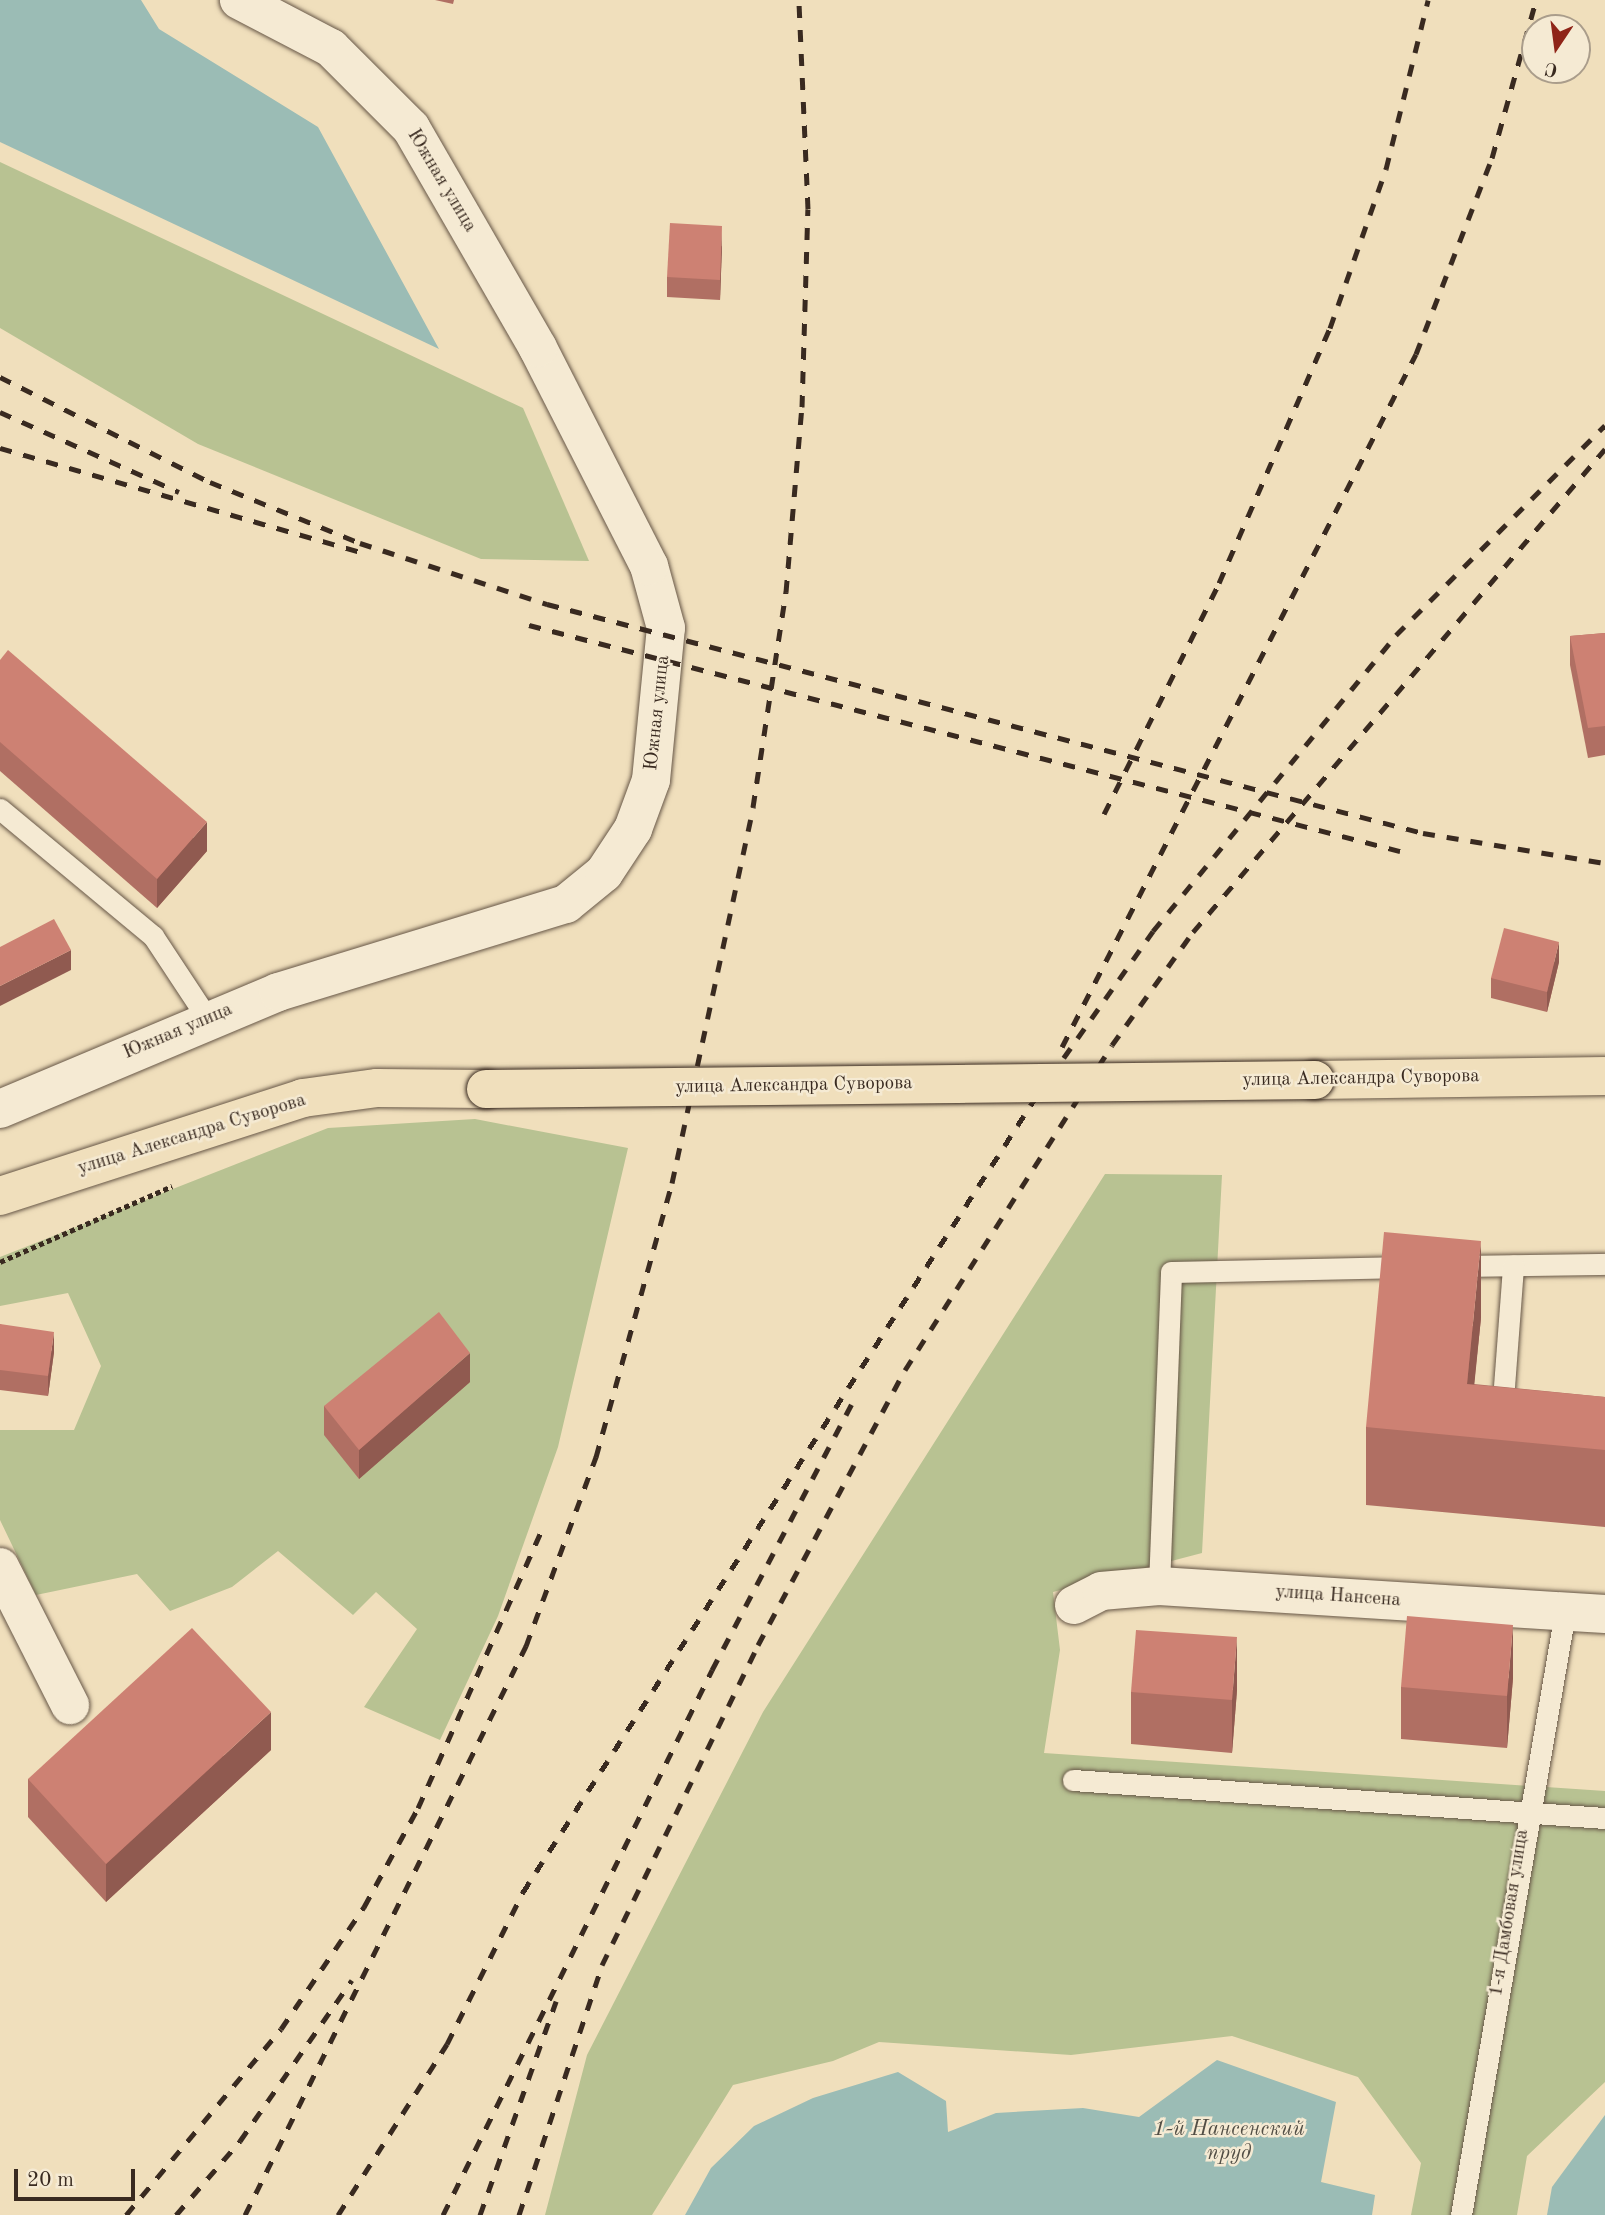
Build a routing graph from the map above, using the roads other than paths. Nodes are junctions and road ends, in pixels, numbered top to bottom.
1 (239, 0) edge
2 (0, 808) edge
3 (207, 1018) junction
4 (1605, 1076) edge
5 (0, 1109) edge
6 (0, 1196) edge
7 (1605, 1264) edge
8 (1513, 1265) junction
9 (1500, 1439) edge
10 (0, 1567) edge
11 (1159, 1586) junction
12 (1074, 1605) dead end
13 (1565, 1612) junction
14 (1605, 1614) edge
15 (70, 1705) dead end
16 (1073, 1780) dead end
17 (1527, 1810) junction
18 (1605, 1818) edge
19 (1461, 2215) edge

1 - 3 street, Южная улица
2 - 3 lane
3 - 5 street, Южная улица
4 - 6 main road, улица Александра Суворова, bridge
7 - 8 lane
8 - 9 lane
8 - 11 lane
10 - 15 street
11 - 12 street, улица Нансена
11 - 13 street, улица Нансена
13 - 14 street, улица Нансена
13 - 17 lane, 1-я Дамбовая улица
16 - 17 lane
17 - 18 lane
17 - 19 lane, 1-я Дамбовая улица

